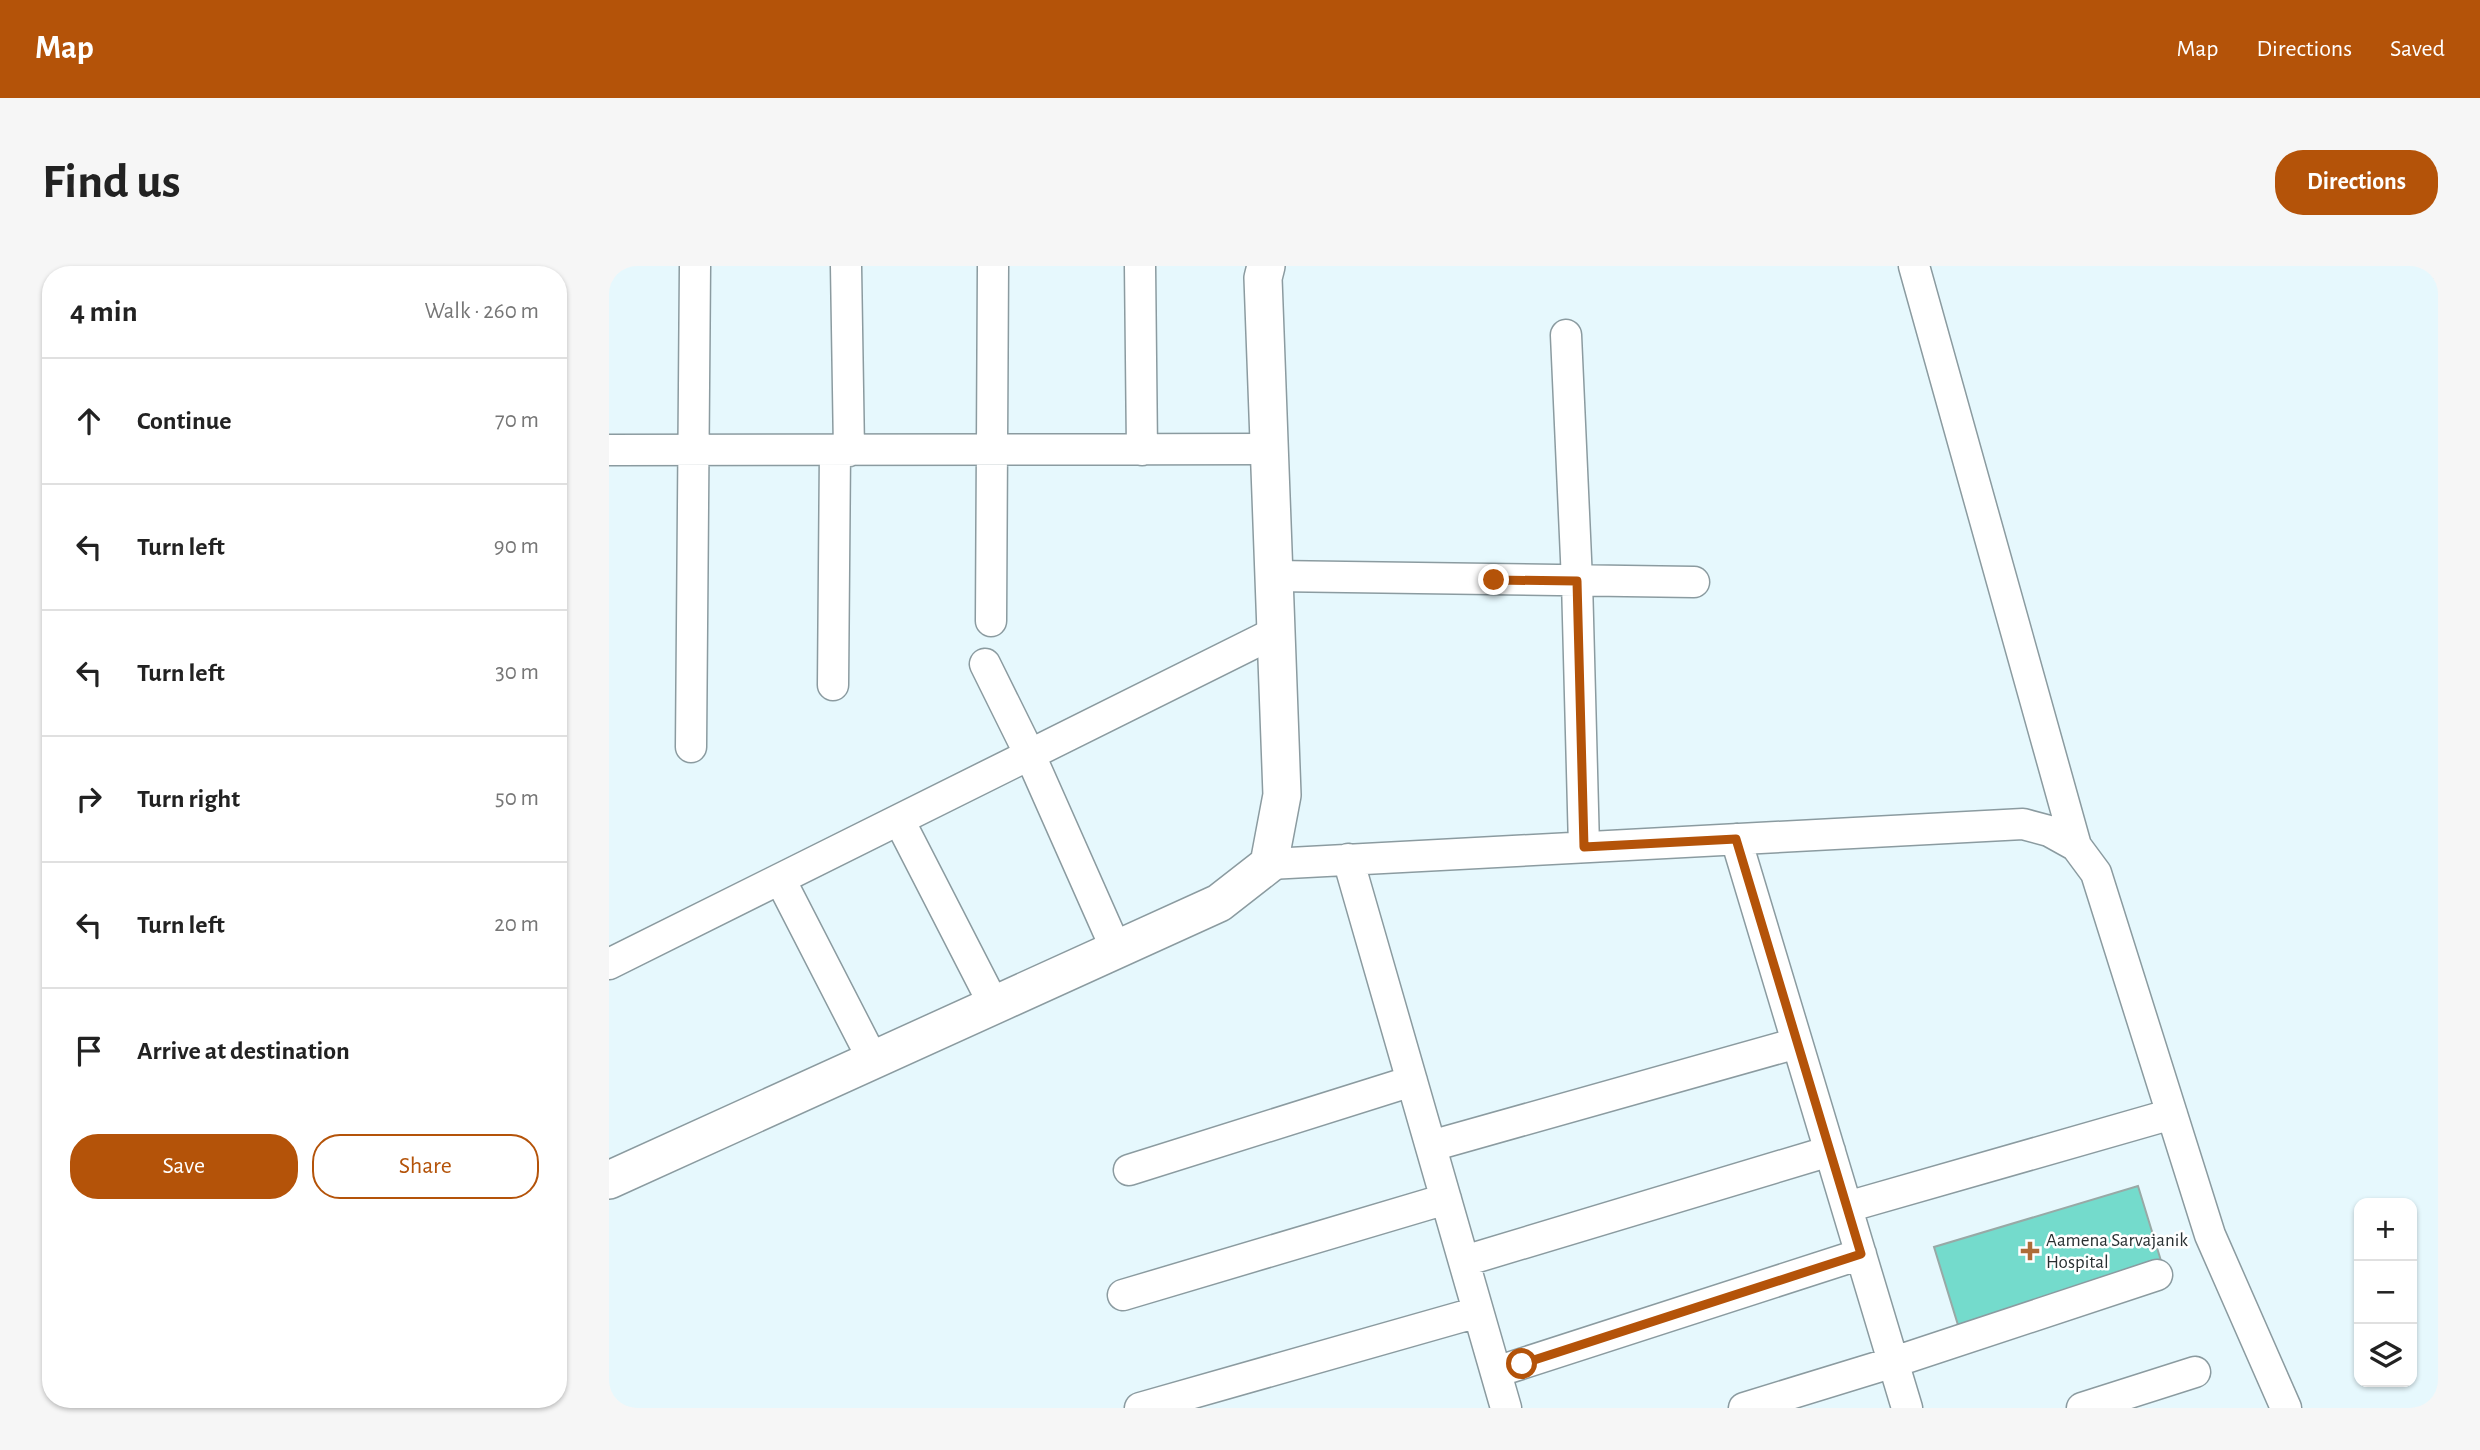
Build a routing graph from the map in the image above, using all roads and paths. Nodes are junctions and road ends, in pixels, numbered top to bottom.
1 (695, 266) edge
2 (846, 266) edge
3 (993, 266) edge
4 (1140, 266) edge
5 (1266, 266) edge
6 (1914, 266) edge
7 (1566, 335) dead end
8 (1269, 449) junction
9 (609, 450) edge
10 (992, 450) junction
11 (1142, 450) junction
12 (694, 451) junction
13 (842, 451) junction
14 (1274, 576) junction
15 (1577, 581) junction
16 (1693, 582) dead end
17 (991, 621) dead end
18 (1276, 632) junction
19 (985, 664) dead end
20 (833, 685) dead end
21 (691, 747) dead end
22 (1030, 755) junction
23 (899, 820) junction
24 (1736, 839) junction
25 (2076, 846) junction
26 (1584, 847) junction
27 (1348, 859) junction
28 (1269, 863) junction
29 (780, 879) junction
30 (1116, 949) junction
31 (609, 964) edge
32 (994, 1005) junction
33 (1797, 1043) junction
34 (873, 1060) junction
35 (1412, 1081) junction
36 (2172, 1114) junction
37 (1431, 1146) junction
38 (1830, 1151) junction
39 (1129, 1170) dead end
40 (609, 1180) edge
41 (1446, 1199) junction
42 (1847, 1207) junction
43 (1861, 1254) junction
44 (1464, 1261) junction
45 (2157, 1275) dead end
46 (1123, 1295) dead end
47 (1478, 1312) junction
48 (1893, 1362) junction
49 (1496, 1373) junction
50 (2195, 1373) dead end
51 (1140, 1408) edge
52 (1506, 1408) edge
53 (1744, 1408) edge
54 (1907, 1408) edge
55 (2082, 1408) edge
56 (2286, 1408) edge

1 - 12 street
2 - 13 street
3 - 10 street
4 - 11 street
5 - 8 street
6 - 25 street
7 - 15 street
8 - 11 street
8 - 14 street
9 - 12 street
10 - 11 street
10 - 13 street
10 - 17 street
12 - 13 street
12 - 21 street
13 - 20 street
14 - 15 street
14 - 18 street
15 - 16 street
15 - 26 street
18 - 22 street
18 - 28 street
19 - 22 street
22 - 23 street
22 - 30 street
23 - 29 street
23 - 32 street
24 - 25 street
24 - 26 street
24 - 33 street
25 - 36 street
26 - 27 street
27 - 28 street
27 - 35 street
28 - 30 street
29 - 31 street
29 - 34 street
30 - 32 street
32 - 34 street
33 - 37 street
33 - 38 street
34 - 40 street
35 - 37 street
35 - 39 street
36 - 42 street
36 - 56 street
37 - 41 street
38 - 42 street
38 - 44 street
41 - 44 street
41 - 46 street
42 - 43 street
43 - 48 street
43 - 49 street
44 - 47 street
45 - 48 street
47 - 49 street
47 - 51 street
48 - 53 street
48 - 54 street
49 - 52 street
50 - 55 street

